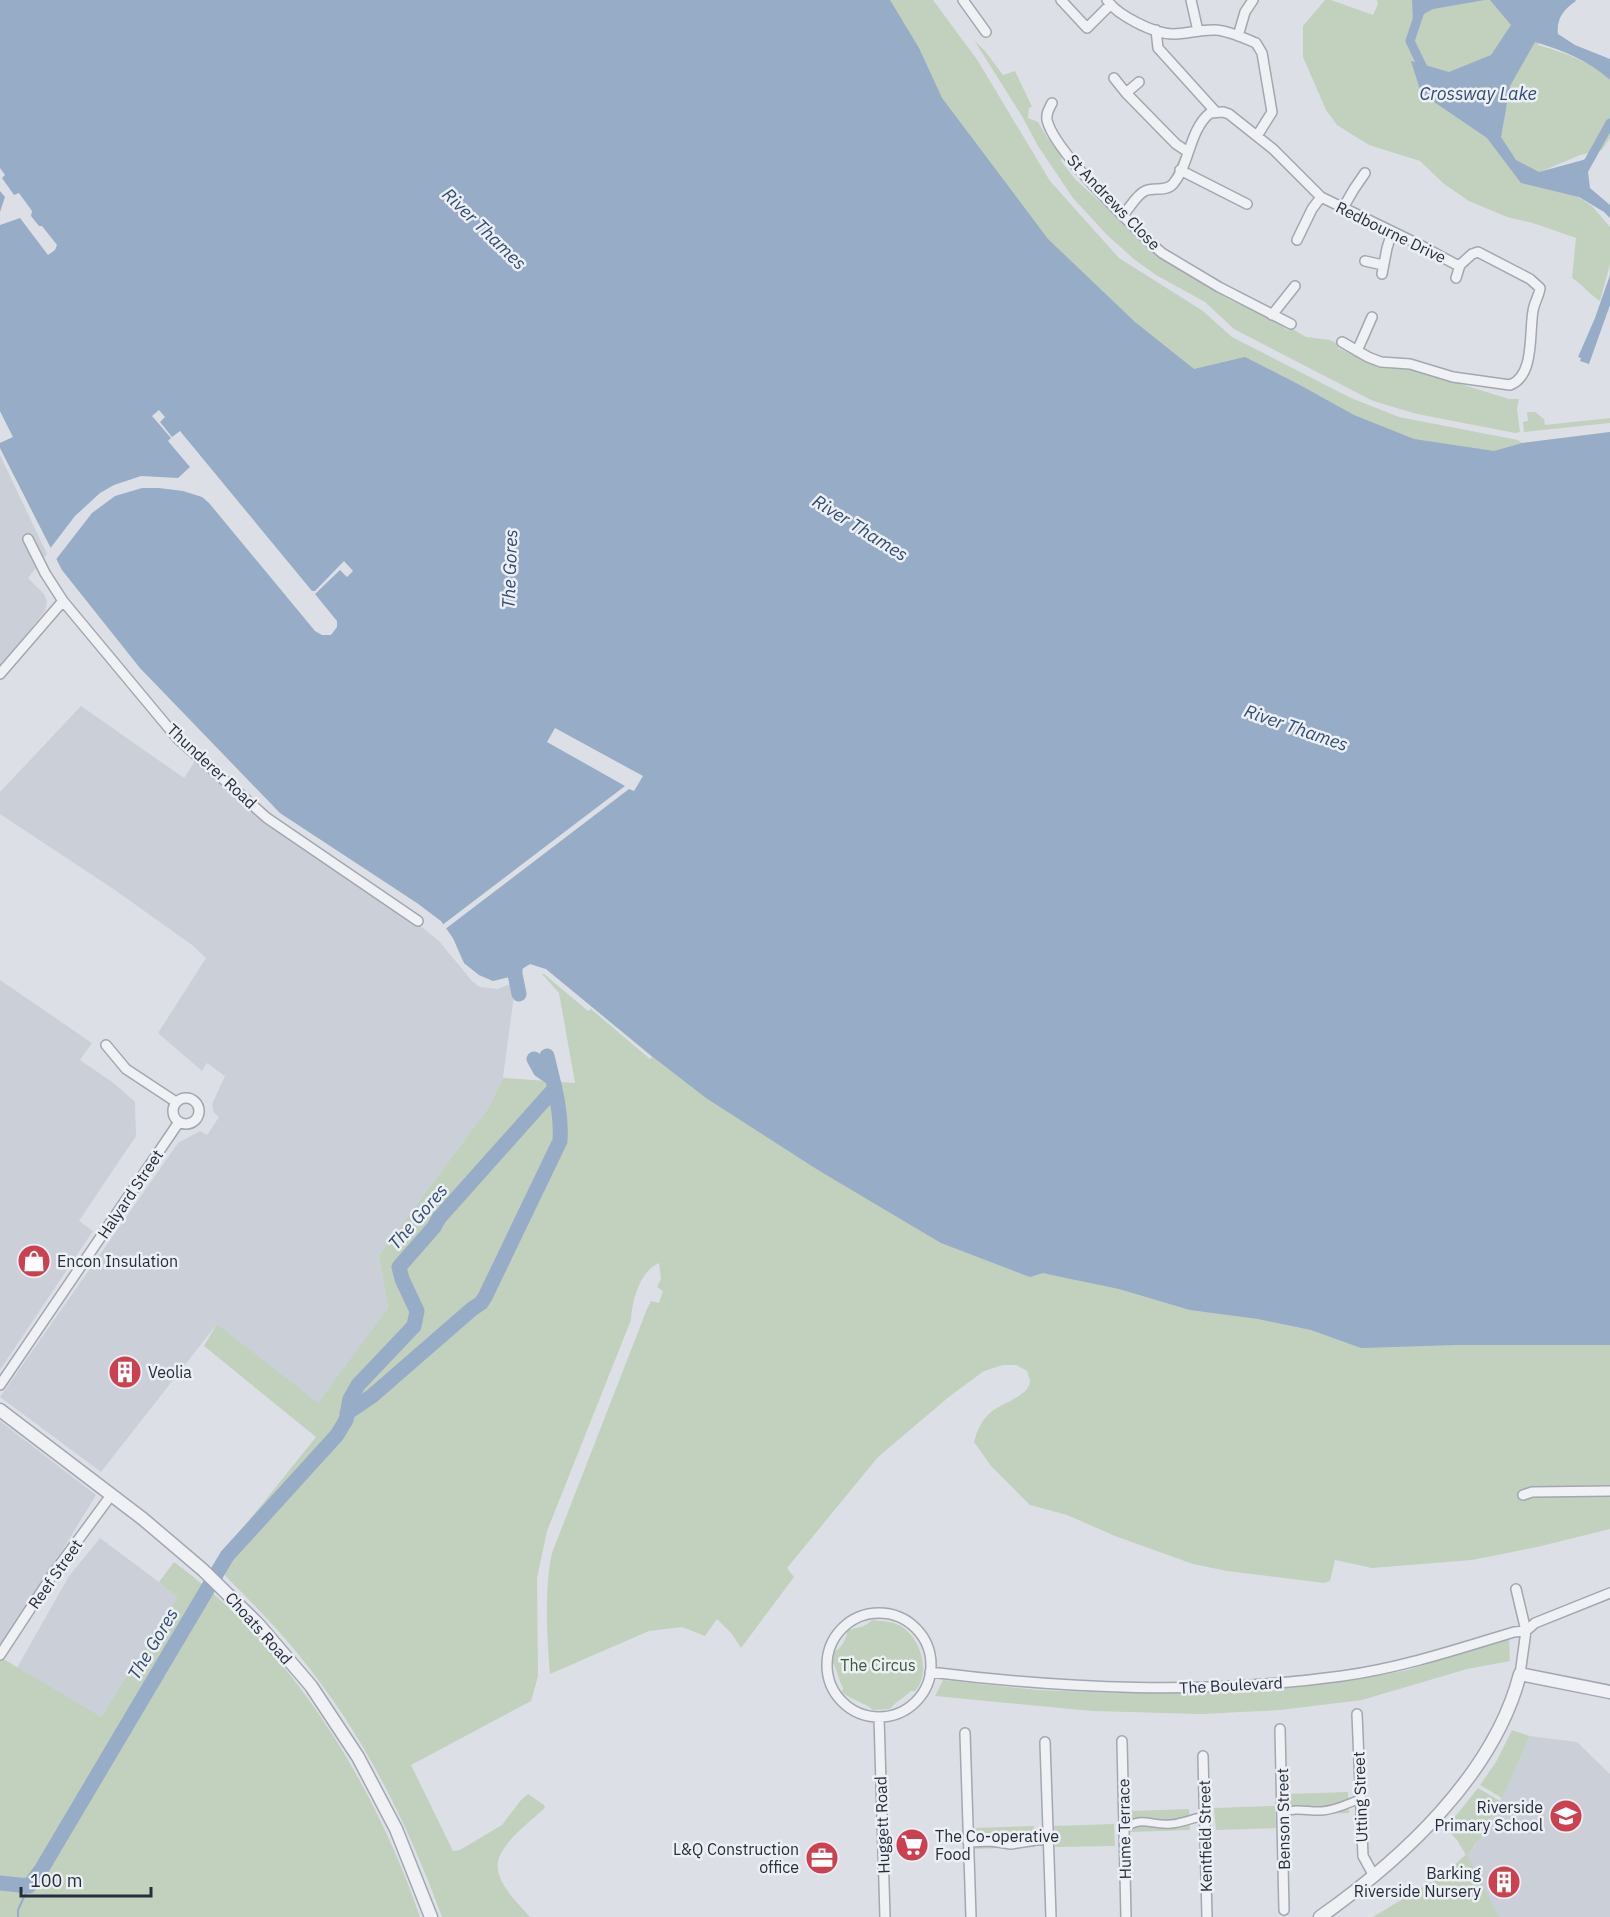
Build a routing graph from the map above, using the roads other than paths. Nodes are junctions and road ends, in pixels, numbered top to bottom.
1 (963, 0) edge
2 (1061, 0) edge
3 (1191, 0) edge
4 (1253, 0) edge
5 (1108, 3) edge
6 (1156, 30) junction
7 (1198, 31) junction
8 (986, 32) dead end
9 (1238, 36) junction
10 (1114, 78) dead end
11 (1139, 82) dead end
12 (1126, 93) junction
13 (1052, 103) dead end
14 (1215, 111) junction
15 (1257, 136) junction
16 (1188, 152) junction
17 (1180, 170) junction
18 (1365, 173) dead end
19 (1321, 197) junction
20 (1247, 204) dead end
21 (1343, 208) junction
22 (1123, 215) junction
23 (1392, 232) junction
24 (1297, 240) dead end
25 (1365, 261) dead end
26 (1460, 265) junction
27 (1456, 278) dead end
28 (1295, 286) dead end
29 (1272, 315) junction
30 (1372, 317) dead end
31 (1291, 324) dead end
32 (1342, 342) dead end
33 (1357, 351) junction
34 (28, 539) dead end
35 (63, 601) junction
36 (0, 674) edge
37 (418, 921) dead end
38 (106, 1045) dead end
39 (176, 1102) junction
40 (179, 1122) junction
41 (0, 1385) edge
42 (0, 1410) edge
43 (1610, 1491) edge
44 (111, 1494) junction
45 (1523, 1495) dead end
46 (1516, 1589) dead end
47 (1610, 1593) edge
48 (1526, 1631) junction
49 (0, 1655) edge
50 (930, 1672) junction
51 (1521, 1674) junction
52 (1610, 1692) edge
53 (1357, 1714) dead end
54 (879, 1717) junction
55 (1280, 1729) dead end
56 (965, 1732) dead end
57 (1122, 1741) dead end
58 (1046, 1742) dead end
59 (1203, 1756) dead end
60 (1360, 1798) junction
61 (1283, 1813) junction
62 (1205, 1816) junction
63 (1124, 1829) junction
64 (1049, 1838) junction
65 (968, 1842) junction
66 (1374, 1876) junction
67 (1284, 1910) dead end
68 (431, 1917) edge
69 (885, 1917) edge
70 (971, 1917) edge
71 (1051, 1917) edge
72 (1126, 1917) edge
73 (1207, 1917) edge
74 (1320, 1917) edge

1 - 8 street
2 - 5 street
3 - 7 street
4 - 9 street
5 - 6 street
6 - 7 street
6 - 14 street
7 - 9 street
9 - 15 street
10 - 12 street
11 - 12 street
12 - 16 street
13 - 22 street, St Andrews Close
14 - 15 street, Redbourne Drive
14 - 16 street
15 - 19 street, Redbourne Drive
16 - 17 street
17 - 20 street
17 - 22 street
18 - 21 street
19 - 21 street, Redbourne Drive
19 - 24 street
21 - 23 street, Redbourne Drive
22 - 29 street, St Andrews Close
23 - 25 street
23 - 26 street, Redbourne Drive
26 - 27 street
26 - 33 street, Redbourne Drive
28 - 29 street
29 - 31 street, St Andrews Close
30 - 33 street
32 - 33 street, Redbourne Drive
34 - 35 street, Thunderer Road
35 - 36 street
35 - 37 street, Thunderer Road
38 - 39 street
39 - 40 street
39 - 40 street, Halyard Street
40 - 41 street, Halyard Street
42 - 44 street, Choats Road
43 - 45 street
44 - 49 street, Reef Street
44 - 68 street, Choats Road
46 - 48 street
47 - 48 street, The Boulevard
48 - 50 street, The Boulevard
48 - 51 street
50 - 54 street
50 - 54 street
51 - 52 street
51 - 66 street
53 - 60 street, Utting Street
54 - 69 street, Huggett Road
55 - 61 street, Benson Street
56 - 65 street
57 - 63 street, Hume Terrace
58 - 64 street
59 - 62 street, Kentfield Street
60 - 61 street
60 - 66 street, Utting Street
61 - 67 street, Benson Street
62 - 63 street
62 - 73 street, Kentfield Street
63 - 72 street, Hume Terrace
64 - 65 street
64 - 71 street
65 - 70 street
66 - 74 street

